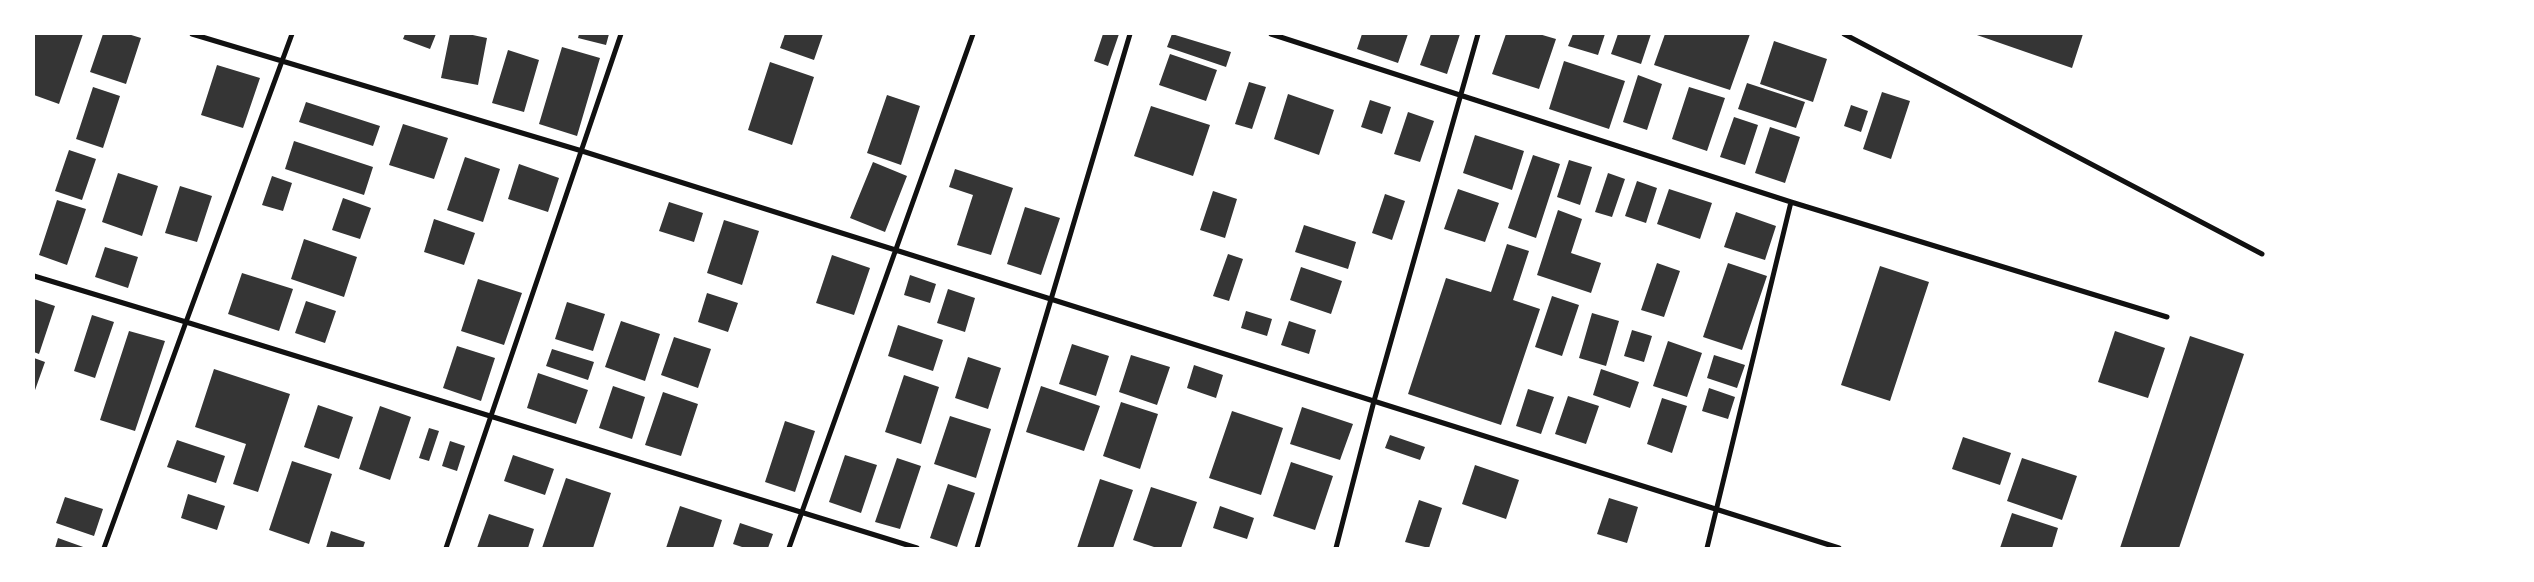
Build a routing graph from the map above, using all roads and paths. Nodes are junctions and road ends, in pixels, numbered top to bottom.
1 (192, 34) edge
2 (292, 34) edge
3 (622, 34) edge
4 (973, 34) edge
5 (1130, 34) edge
6 (1271, 34) edge
7 (1478, 34) edge
8 (1844, 34) edge
9 (282, 62) junction
10 (1460, 95) junction
11 (582, 151) junction
12 (1791, 202) junction
13 (896, 250) junction
14 (2262, 254) dead end
15 (34, 276) edge
16 (1051, 298) junction
17 (2167, 317) dead end
18 (186, 322) junction
19 (1374, 401) junction
20 (491, 417) junction
21 (1717, 510) junction
22 (801, 513) junction
23 (104, 548) edge
24 (446, 548) edge
25 (789, 548) edge
26 (917, 548) edge
27 (977, 548) edge
28 (1336, 548) edge
29 (1707, 548) edge
30 (1839, 548) edge

1 - 9 street
2 - 9 street
3 - 11 street
4 - 13 street
5 - 16 street
6 - 10 street
7 - 10 street
8 - 14 street
9 - 11 street
9 - 18 street
10 - 12 street
10 - 19 street
11 - 13 street
11 - 20 street
12 - 17 street
12 - 21 street
13 - 16 street
13 - 22 street
15 - 18 street
16 - 19 street
16 - 27 street
18 - 20 street
18 - 23 street
19 - 21 street
19 - 28 street
20 - 22 street
20 - 24 street
21 - 29 street
21 - 30 street
22 - 25 street
22 - 26 street

